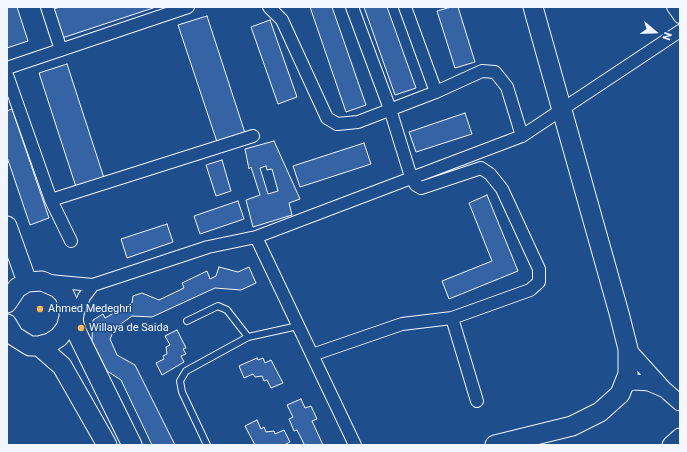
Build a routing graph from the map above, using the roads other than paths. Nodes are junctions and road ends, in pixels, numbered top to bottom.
1 (47, 7) edge
2 (188, 7) edge
3 (270, 7) edge
4 (352, 7) edge
5 (405, 7) edge
6 (533, 7) edge
7 (673, 7) edge
8 (680, 17) edge
9 (680, 31) edge
10 (61, 50) junction
11 (7, 68) edge
12 (7, 74) edge
13 (436, 92) junction
14 (390, 109) junction
15 (561, 109) junction
16 (253, 136) dead end
17 (522, 136) junction
18 (411, 177) junction
19 (51, 200) junction
20 (7, 226) edge
21 (256, 237) junction
22 (70, 241) dead end
23 (34, 282) junction
24 (93, 286) junction
25 (8, 297) edge
26 (69, 305) junction
27 (452, 318) junction
28 (187, 321) dead end
29 (7, 324) edge
30 (298, 326) junction
31 (76, 331) junction
32 (248, 337) junction
33 (39, 346) junction
34 (628, 350) junction
35 (312, 355) junction
36 (624, 384) junction
37 (664, 389) junction
38 (477, 401) dead end
39 (680, 403) edge
40 (680, 437) edge
41 (107, 445) edge
42 (132, 445) edge
43 (207, 445) edge
44 (355, 445) edge
45 (495, 445) edge
46 (671, 445) edge

1 - 10 street
2 - 10 street
3 - 14 street
4 - 14 street
5 - 13 street
6 - 15 main road
7 - 8 street
9 - 15 street
10 - 11 street
12 - 19 street
13 - 14 street
13 - 17 street
14 - 18 street
15 - 17 street
15 - 34 main road
16 - 19 street
17 - 18 street
18 - 21 street
18 - 27 street
19 - 22 street
20 - 23 main road
21 - 24 street
21 - 30 street
23 - 24 street
23 - 25 main road
23 - 26 main road
24 - 31 street
26 - 31 main road
26 - 33 main road
27 - 35 street
27 - 38 street
28 - 32 lane
29 - 33 main road
30 - 32 lane
30 - 35 street
31 - 42 main road
32 - 43 lane
33 - 41 main road
34 - 36 main road
34 - 37 street
35 - 44 street
36 - 37 street
36 - 45 main road
37 - 39 street
40 - 46 main road

